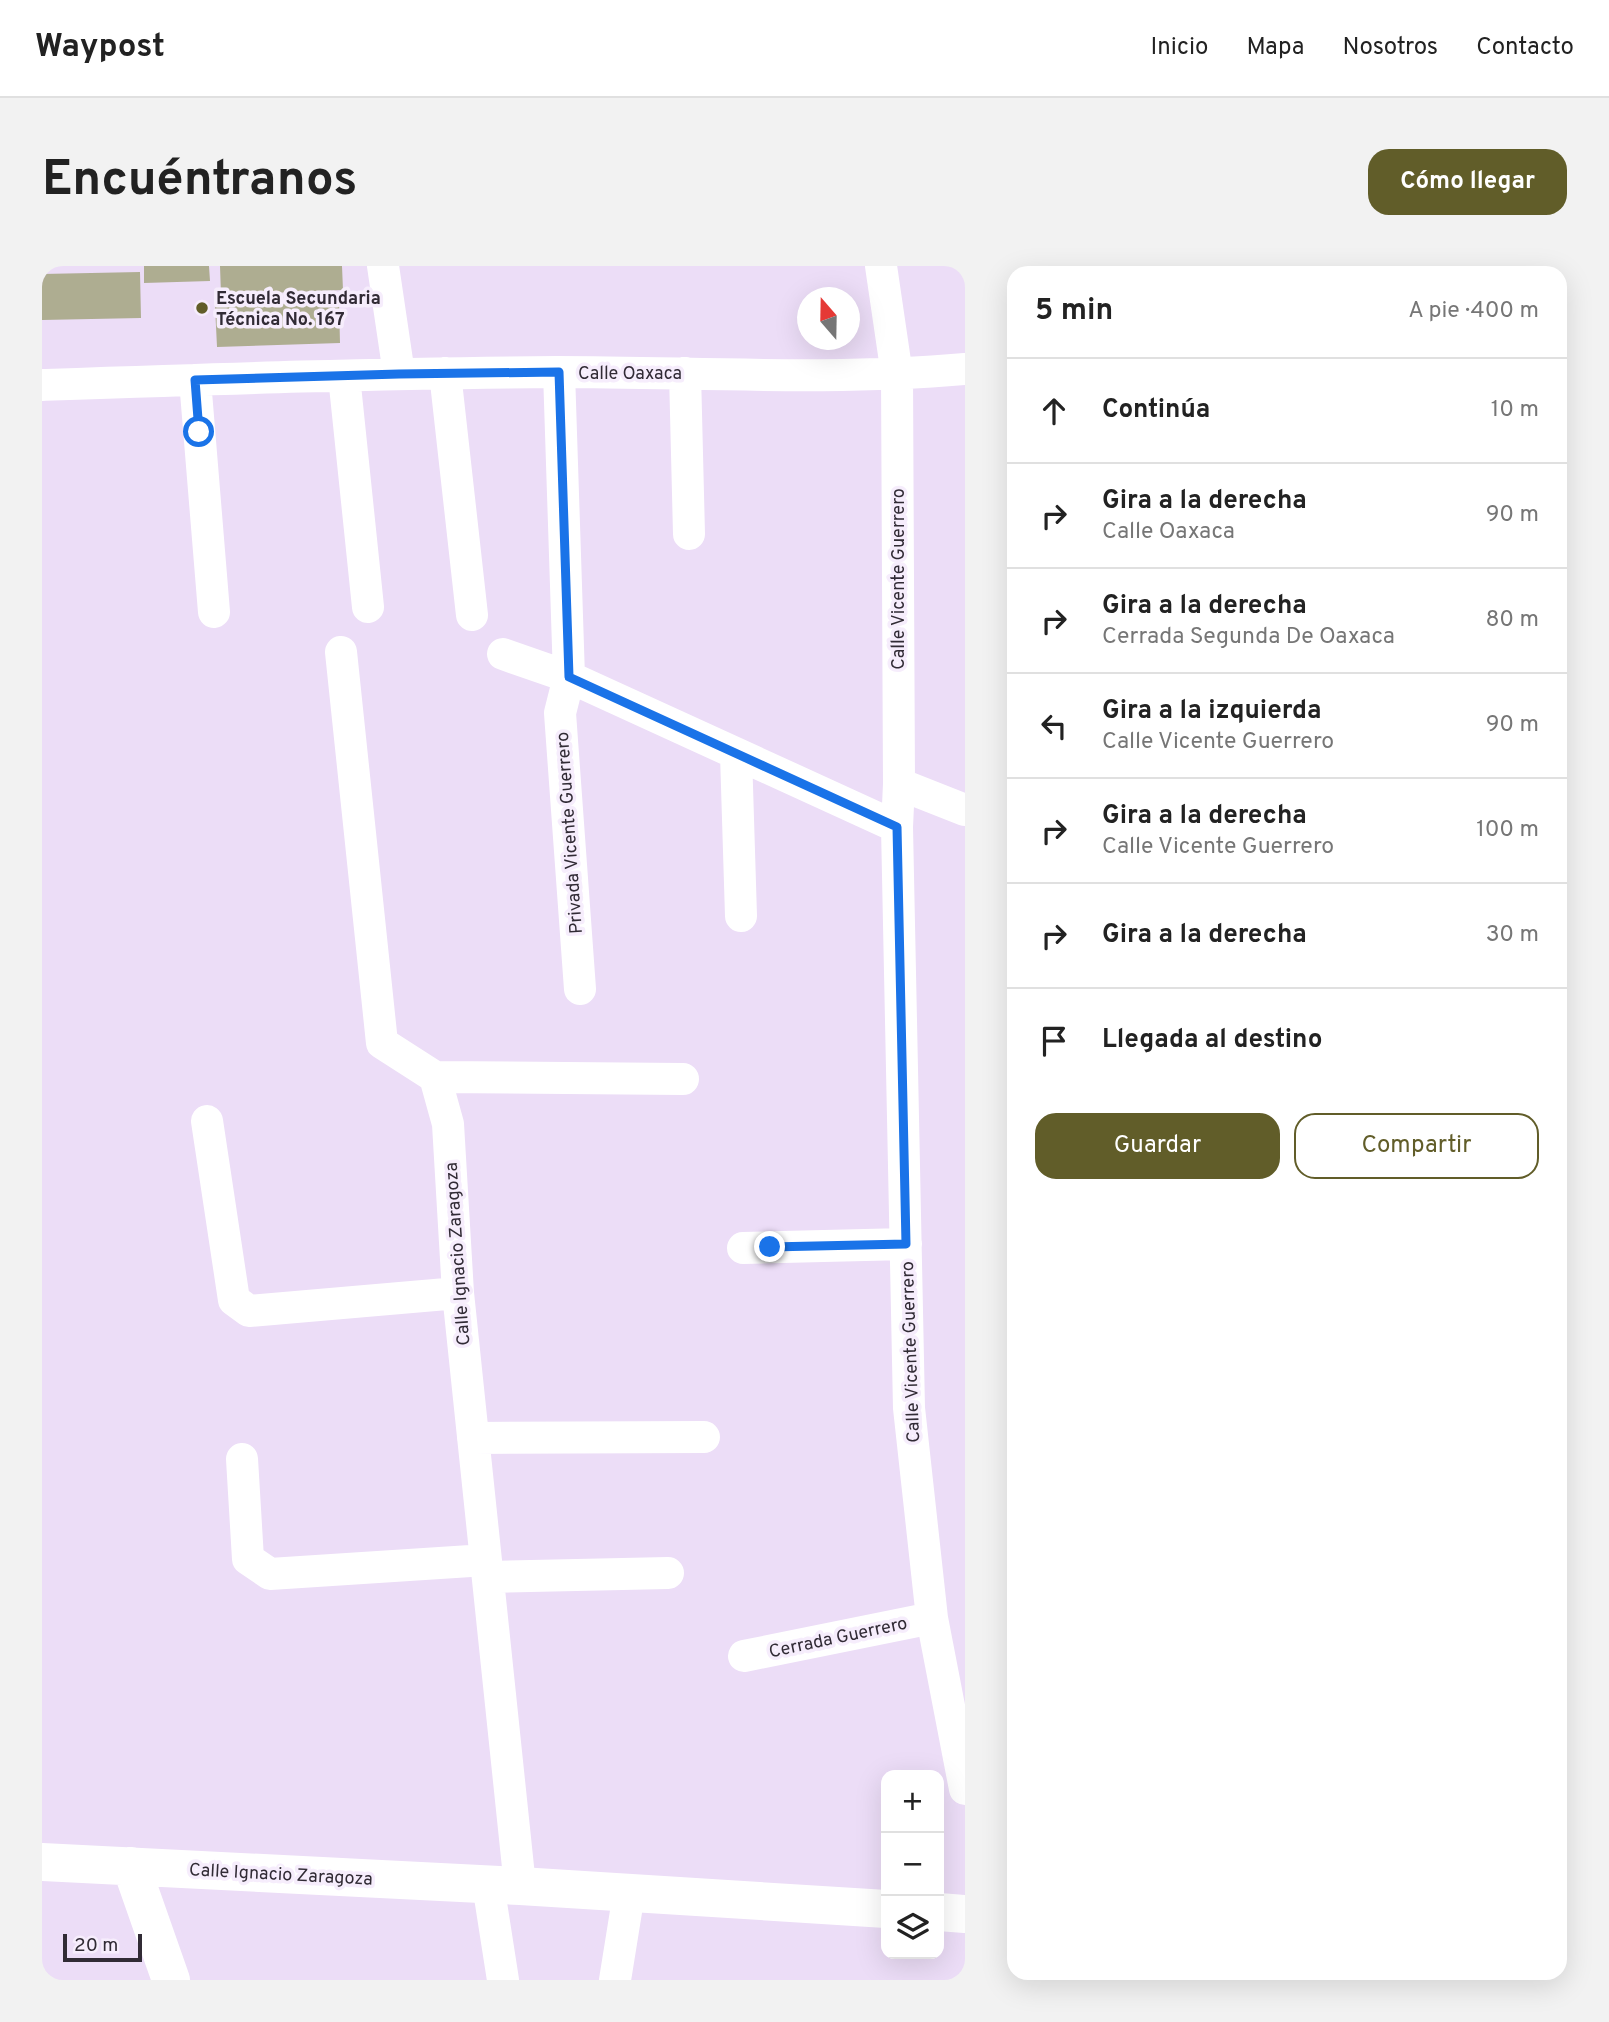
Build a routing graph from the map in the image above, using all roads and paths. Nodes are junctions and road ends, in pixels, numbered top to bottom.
1 (383, 266) edge
2 (881, 266) edge
3 (965, 369) edge
4 (559, 372) junction
5 (445, 373) junction
6 (685, 373) junction
7 (399, 374) junction
8 (897, 375) junction
9 (344, 376) junction
10 (195, 380) junction
11 (42, 385) edge
12 (689, 534) dead end
13 (368, 607) dead end
14 (214, 612) dead end
15 (472, 615) dead end
16 (341, 652) dead end
17 (503, 654) dead end
18 (569, 677) junction
19 (736, 754) junction
20 (899, 784) junction
21 (965, 810) edge
22 (897, 827) junction
23 (741, 916) dead end
24 (580, 989) dead end
25 (435, 1077) junction
26 (683, 1079) dead end
27 (207, 1121) dead end
28 (906, 1244) junction
29 (743, 1248) dead end
30 (458, 1293) junction
31 (704, 1437) dead end
32 (473, 1438) junction
33 (242, 1459) dead end
34 (487, 1569) junction
35 (668, 1573) dead end
36 (932, 1618) junction
37 (744, 1656) dead end
38 (965, 1789) edge
39 (42, 1861) edge
40 (131, 1866) junction
41 (504, 1885) junction
42 (629, 1893) junction
43 (881, 1909) edge
44 (944, 1912) edge
45 (965, 1913) edge
46 (171, 1980) edge
47 (503, 1980) edge
48 (615, 1980) edge

1 - 7 street
2 - 8 street, Calle Vicente Guerrero
3 - 8 street, Calle Oaxaca
4 - 5 street, Calle Oaxaca
4 - 6 street, Calle Oaxaca
4 - 18 street, Privada Vicente Guerrero
5 - 7 street, Calle Oaxaca
5 - 15 street
6 - 8 street, Calle Oaxaca
6 - 12 street
7 - 9 street, Calle Oaxaca
8 - 20 street, Calle Vicente Guerrero
9 - 10 street, Calle Oaxaca
9 - 13 street
10 - 11 street, Calle Oaxaca
10 - 14 street
16 - 25 street
17 - 18 street
18 - 19 street
18 - 24 street, Privada Vicente Guerrero
19 - 22 street
19 - 23 street
20 - 21 street
20 - 22 street, Calle Vicente Guerrero
22 - 28 street, Calle Vicente Guerrero
25 - 26 street
25 - 30 street, Calle Ignacio Zaragoza
27 - 30 street
28 - 29 street
28 - 36 street, Calle Vicente Guerrero
30 - 32 street, Calle Ignacio Zaragoza
31 - 32 street
32 - 34 street, Calle Ignacio Zaragoza
33 - 34 street
34 - 35 street
34 - 41 street, Calle Ignacio Zaragoza
36 - 37 street, Cerrada Guerrero
36 - 38 street, Calle Vicente Guerrero
39 - 40 street, Calle Ignacio Zaragoza
40 - 41 street, Calle Ignacio Zaragoza
40 - 46 street
41 - 42 street, Calle Ignacio Zaragoza
41 - 47 street
42 - 43 street, Calle Ignacio Zaragoza
42 - 48 street
44 - 45 street

